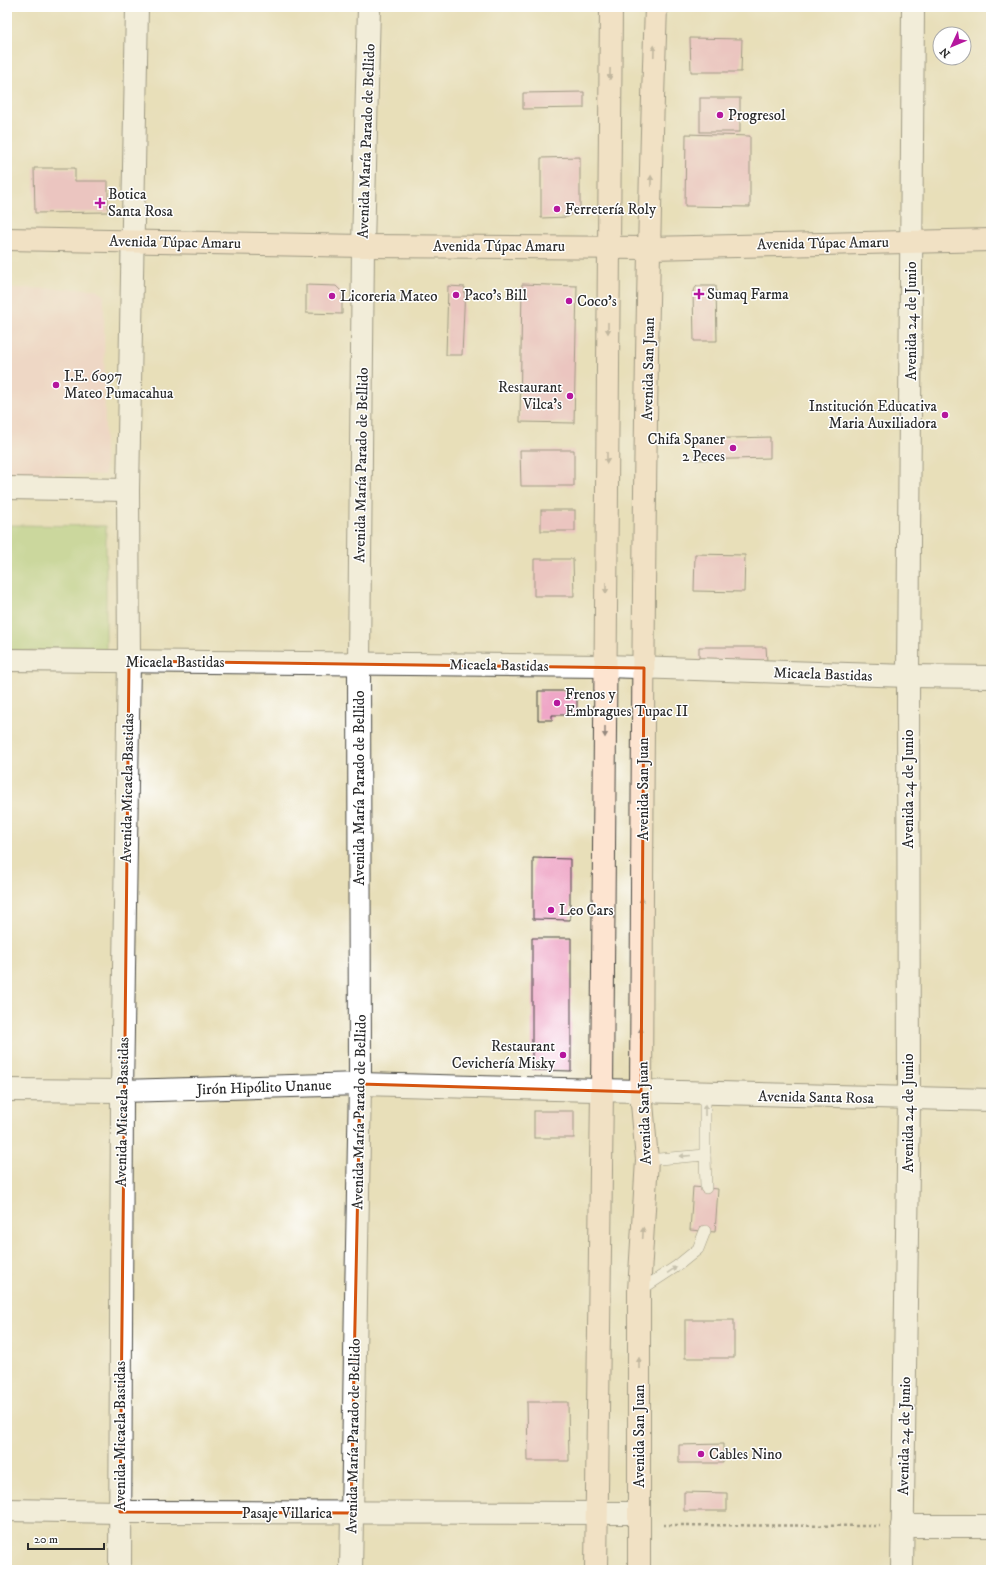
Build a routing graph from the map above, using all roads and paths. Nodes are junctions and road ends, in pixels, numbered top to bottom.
1 (137, 7) edge
2 (369, 7) edge
3 (610, 7) edge
4 (656, 7) edge
5 (913, 7) edge
6 (7, 239) edge
7 (132, 240) junction
8 (991, 240) edge
9 (911, 241) junction
10 (363, 246) junction
11 (608, 247) junction
12 (650, 248) junction
13 (7, 488) edge
14 (128, 490) junction
15 (7, 660) edge
16 (129, 661) junction
17 (359, 663) junction
18 (606, 666) junction
19 (644, 668) junction
20 (908, 676) junction
21 (991, 677) edge
22 (360, 1084) junction
23 (7, 1090) edge
24 (602, 1090) junction
25 (122, 1091) junction
26 (641, 1092) junction
27 (705, 1094) junction
28 (909, 1099) junction
29 (991, 1100) edge
30 (705, 1155) junction
31 (647, 1160) junction
32 (706, 1188) dead end
33 (704, 1231) dead end
34 (639, 1291) junction
35 (7, 1510) edge
36 (120, 1512) junction
37 (351, 1513) junction
38 (596, 1513) junction
39 (638, 1519) junction
40 (902, 1526) junction
41 (991, 1526) edge
42 (120, 1570) edge
43 (351, 1570) edge
44 (596, 1570) edge
45 (639, 1570) edge
46 (902, 1570) edge

1 - 7 street, Avenida Micaela Bastidas
2 - 10 street, Avenida María Parado de Bellido
3 -> 11 main road
12 -> 4 main road, Avenida San Juan
5 - 9 street, Avenida 24 de Junio
6 - 7 main road, Avenida Túpac Amaru
7 - 10 main road, Avenida Túpac Amaru
7 - 14 street, Avenida Micaela Bastidas
8 - 9 main road, Avenida Túpac Amaru
9 - 12 main road, Avenida Túpac Amaru
9 - 20 street, Avenida 24 de Junio
10 - 11 main road, Avenida Túpac Amaru
10 - 17 street, Avenida María Parado de Bellido
11 - 12 main road, Avenida Túpac Amaru
11 -> 18 main road
12 - 19 main road, Avenida San Juan
13 - 14 street
14 - 16 street, Avenida Micaela Bastidas
15 - 16 street, Micaela Bastidas
16 - 17 street, Micaela Bastidas
16 - 25 street, Avenida Micaela Bastidas
17 - 18 street, Micaela Bastidas
17 - 22 street, Avenida María Parado de Bellido
18 - 19 street, Micaela Bastidas
18 -> 24 main road
19 - 20 street, Micaela Bastidas
26 -> 19 main road, Avenida San Juan
20 - 21 street, Micaela Bastidas
20 - 28 street, Avenida 24 de Junio
22 - 24 street, Jirón Hipólito Unanue
22 - 25 street, Jirón Hipólito Unanue
22 - 37 street, Avenida María Parado de Bellido
23 - 25 street, Jirón Hipólito Unanue
24 - 26 street, Jirón Hipólito Unanue
24 - 38 main road
25 - 36 street, Avenida Micaela Bastidas
26 - 27 street, Avenida Santa Rosa
26 - 31 main road, Avenida San Juan
27 - 28 street, Avenida Santa Rosa
30 -> 27 lane
28 - 29 street, Avenida Santa Rosa
28 - 40 street, Avenida 24 de Junio
30 -> 31 lane
30 - 32 lane
34 -> 31 main road, Avenida San Juan
34 -> 33 lane
39 -> 34 main road, Avenida San Juan
35 - 36 street, Pasaje Villarica
36 - 37 street, Pasaje Villarica
36 - 42 street, Avenida Micaela Bastidas
37 - 38 street, Pasaje Villarica
37 - 43 street, Avenida María Parado de Bellido
38 - 39 street, Pasaje Villarica
38 - 44 main road
39 - 40 path
39 - 45 main road, Avenida San Juan
40 - 41 street
40 - 46 street, Avenida 24 de Junio

